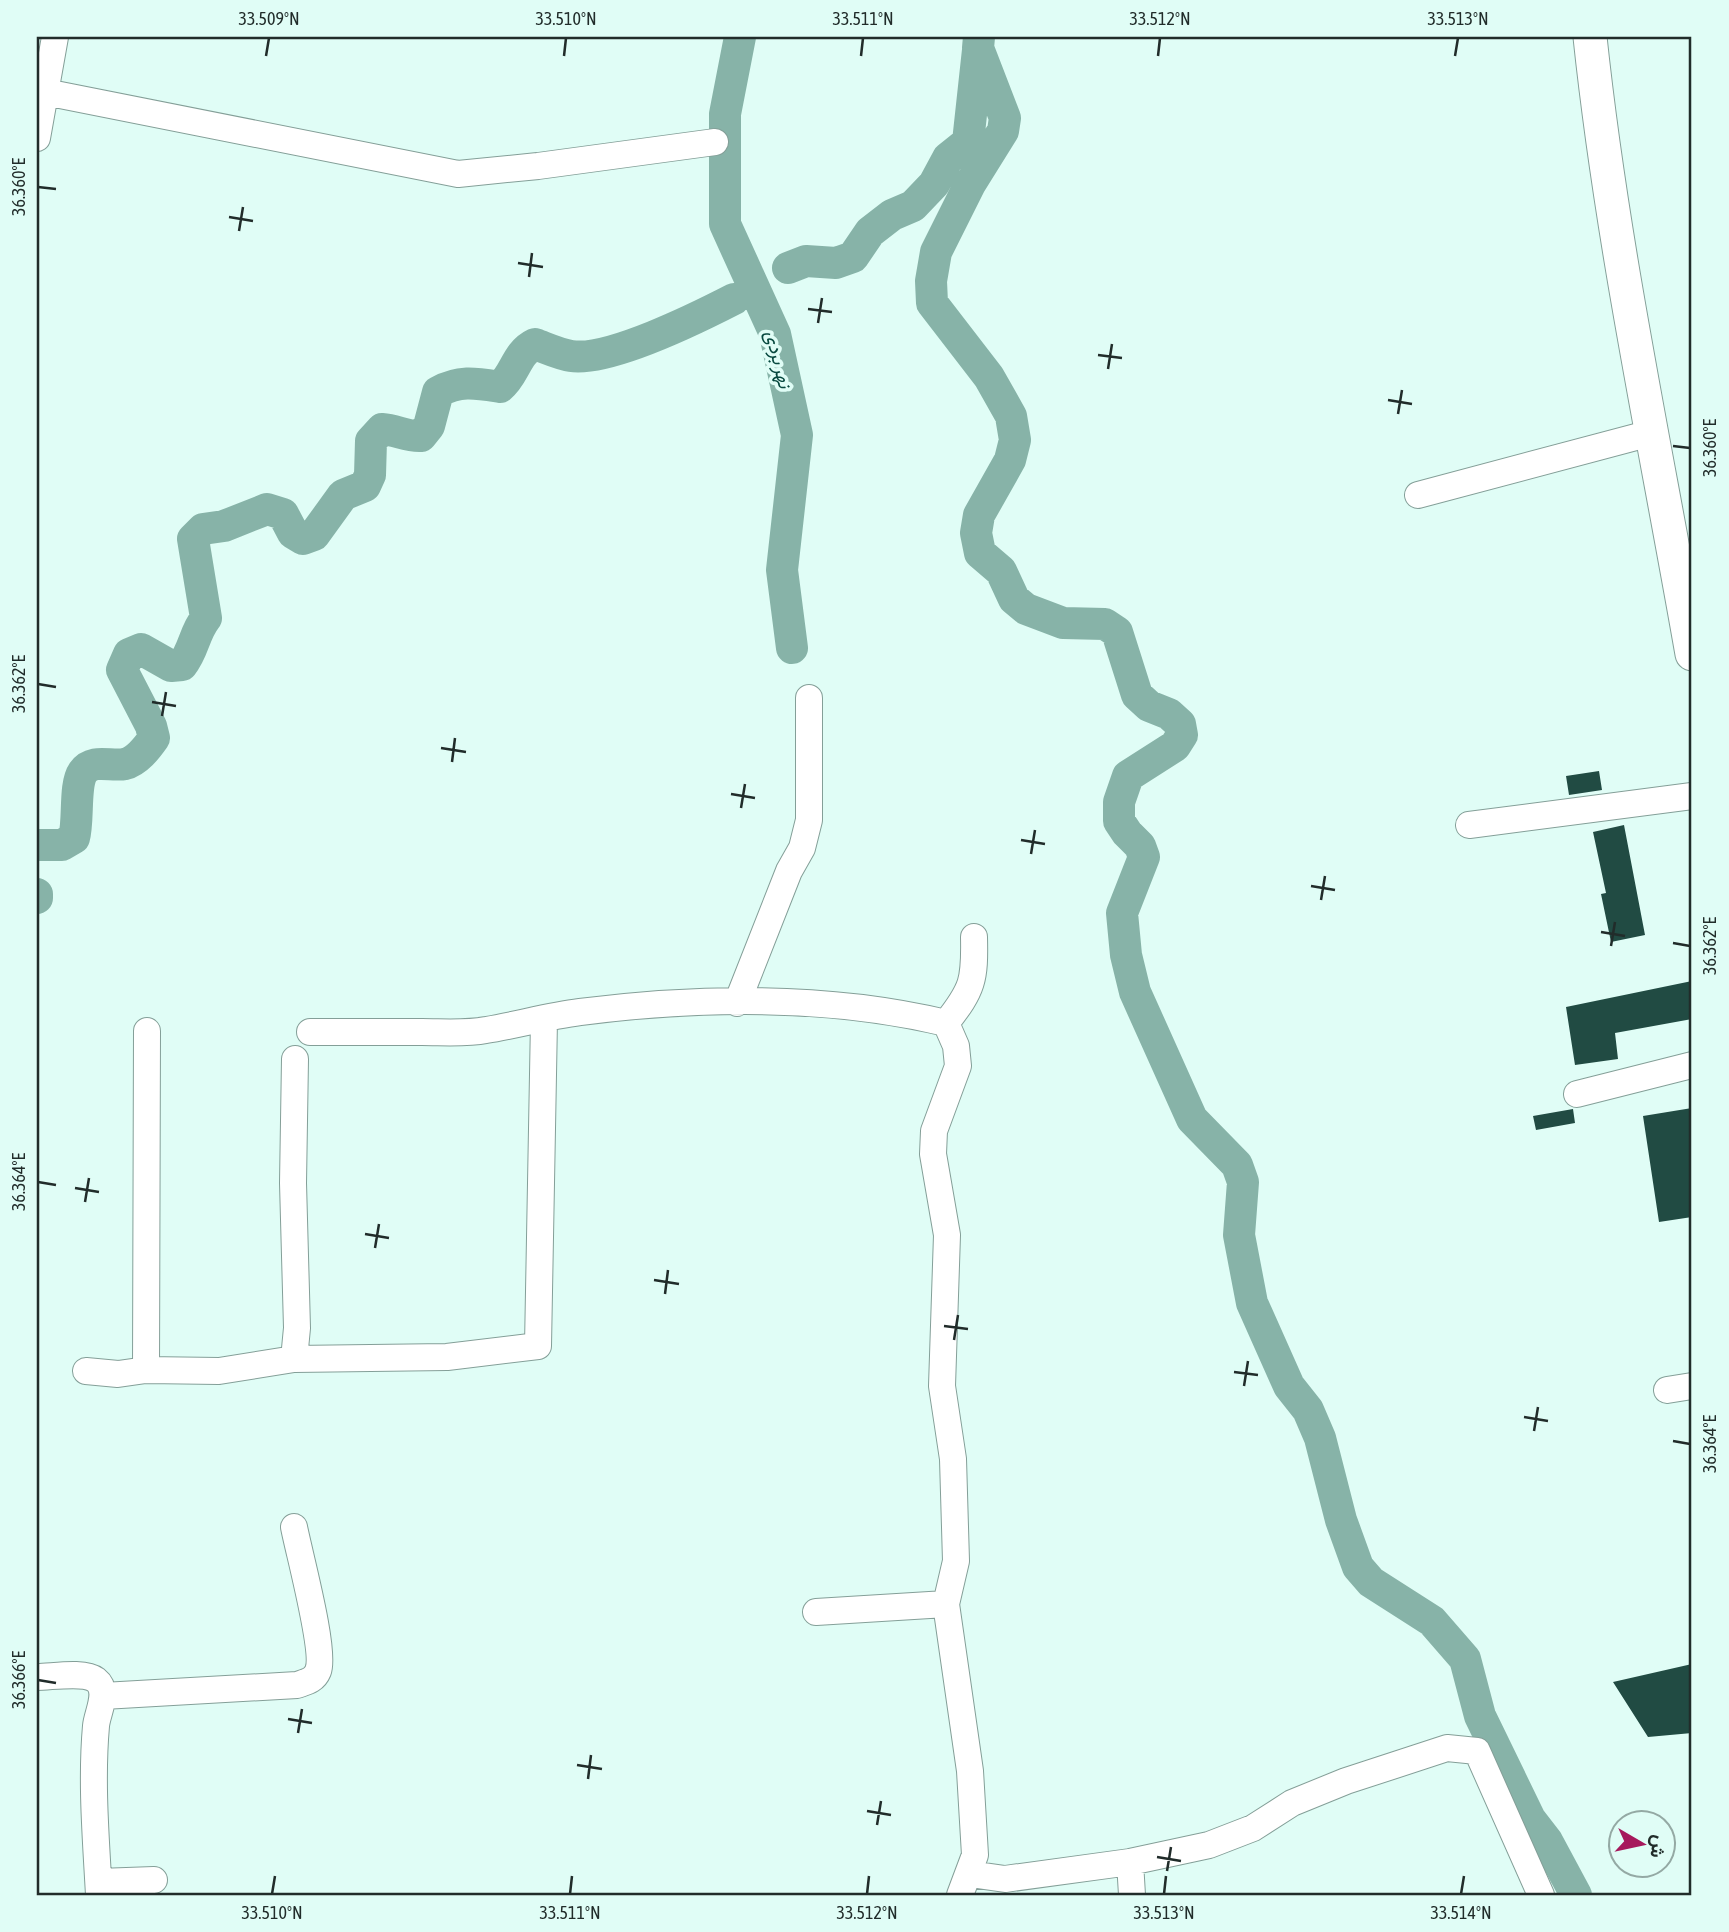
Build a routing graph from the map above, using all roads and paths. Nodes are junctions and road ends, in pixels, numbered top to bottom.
1 (55, 37) edge
2 (1590, 37) edge
3 (1612, 37) edge
4 (45, 92) junction
5 (37, 138) edge
6 (715, 142) dead end
7 (1640, 314) junction
8 (1651, 433) junction
9 (1418, 495) dead end
10 (1692, 538) edge
11 (1692, 654) edge
12 (809, 698) dead end
13 (1692, 796) edge
14 (1469, 824) dead end
15 (974, 937) dead end
16 (737, 1003) junction
17 (544, 1020) junction
18 (946, 1023) junction
19 (147, 1031) dead end
20 (310, 1032) dead end
21 (295, 1059) dead end
22 (1692, 1065) edge
23 (1577, 1094) dead end
24 (294, 1359) junction
25 (146, 1370) junction
26 (86, 1371) dead end
27 (294, 1527) dead end
28 (946, 1604) junction
29 (816, 1612) dead end
30 (37, 1677) edge
31 (103, 1696) junction
32 (1130, 1862) junction
33 (154, 1880) dead end
34 (965, 1885) edge
35 (99, 1889) edge
36 (1132, 1895) edge
37 (1542, 1895) edge

1 - 4 street
2 - 7 main road
3 - 7 main road
4 - 5 street
4 - 6 street
7 - 8 main road
7 - 10 main road
8 - 9 street
8 - 11 main road
12 - 16 street
13 - 14 street
15 - 18 street
16 - 17 street
16 - 18 street
17 - 20 street
17 - 24 street
18 - 28 street
19 - 25 street
21 - 24 street
22 - 23 street
24 - 25 street
25 - 26 street
27 - 31 street
28 - 29 street
28 - 34 street
30 - 31 street
31 - 35 street
32 - 34 street
32 - 36 street
32 - 37 street
33 - 35 street

